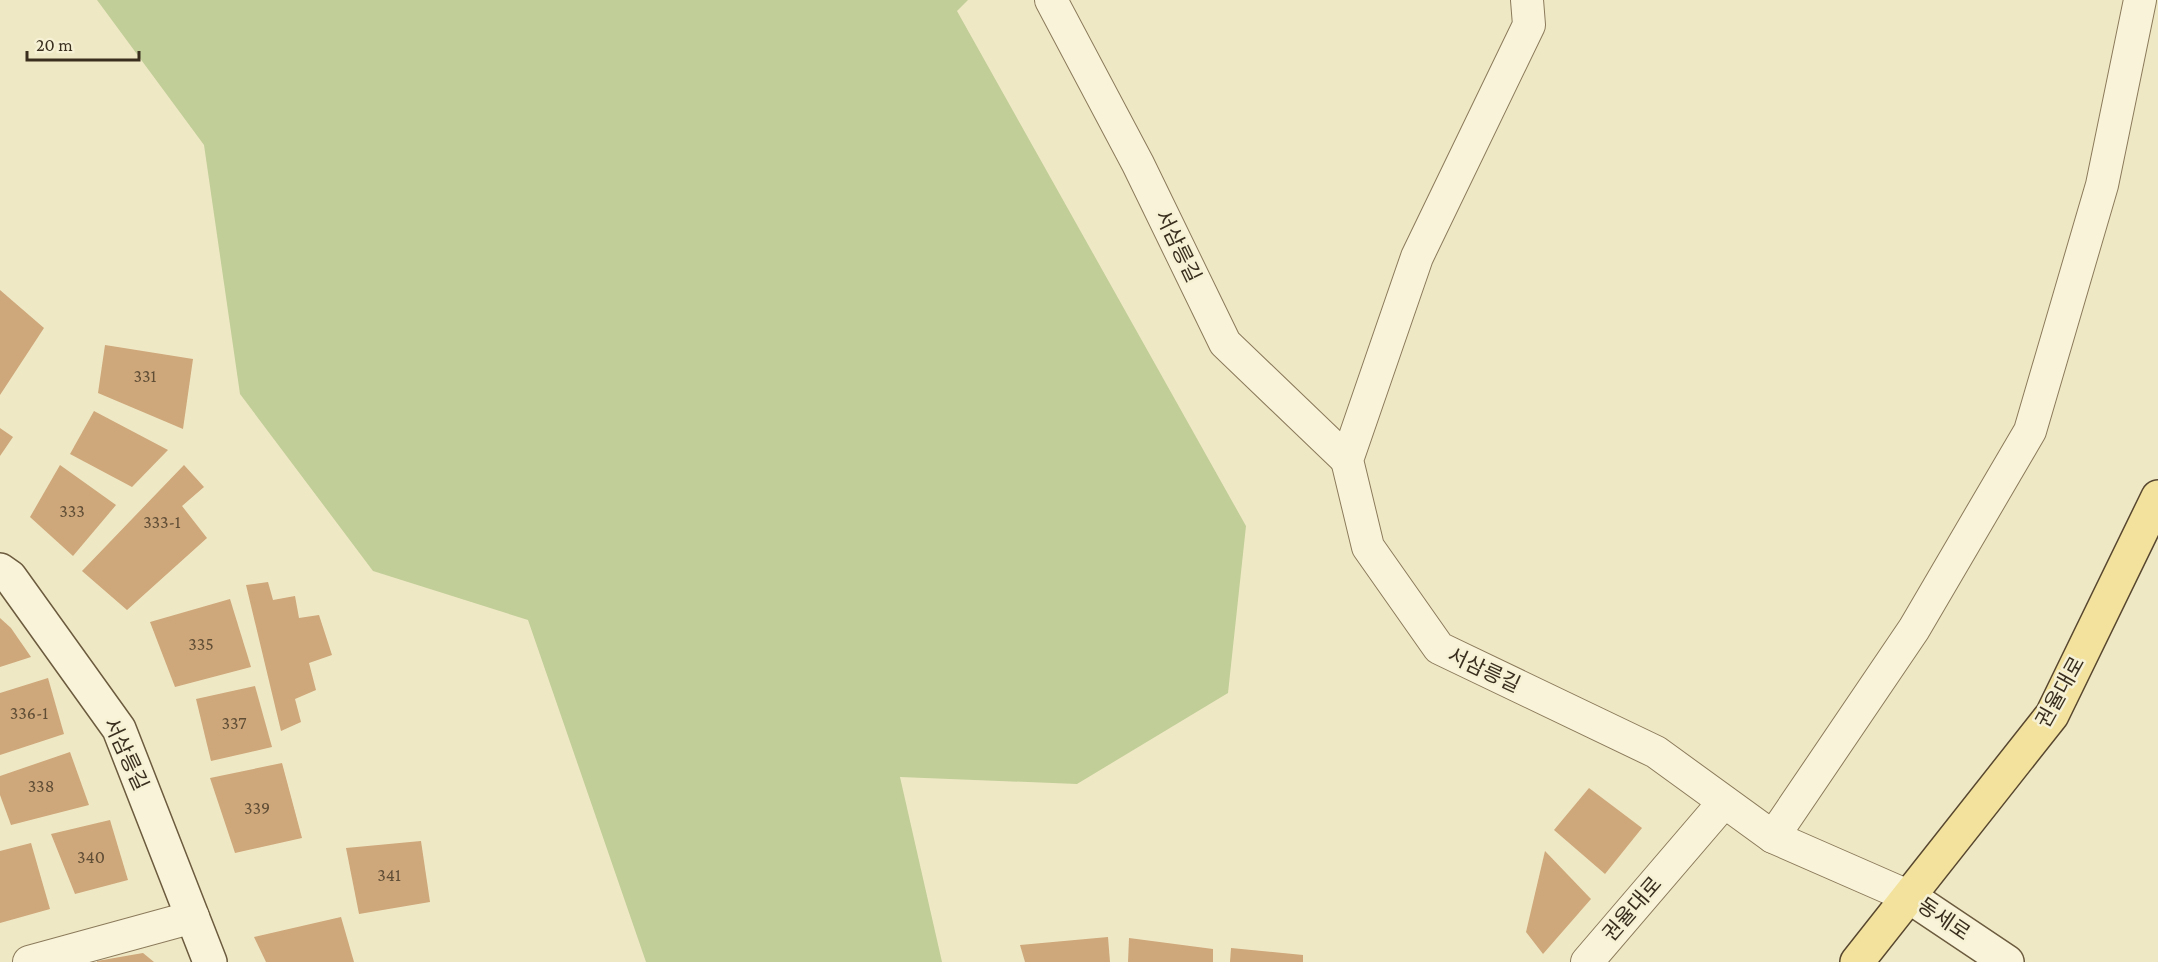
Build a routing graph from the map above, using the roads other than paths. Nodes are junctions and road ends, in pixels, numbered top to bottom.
1 (1051, 0) edge
2 (1527, 0) edge
3 (2140, 0) edge
4 (1347, 460) junction
5 (2158, 497) edge
6 (0, 570) edge
7 (1724, 802) junction
8 (1773, 837) junction
9 (1910, 897) junction
10 (193, 917) junction
11 (29, 962) edge
12 (210, 962) edge
13 (1587, 962) edge
14 (1857, 962) edge
15 (2007, 962) edge

1 - 4 street, 서삼릉길
2 - 4 street
3 - 8 street
4 - 7 street, 서삼릉길
5 - 9 main road, 권율대로
6 - 10 street, 서삼릉길
7 - 8 street
7 - 13 street, 권율대로
8 - 9 street
9 - 14 main road, 권율대로
9 - 15 street, 동세로
10 - 11 street
10 - 12 street, 서삼릉길

